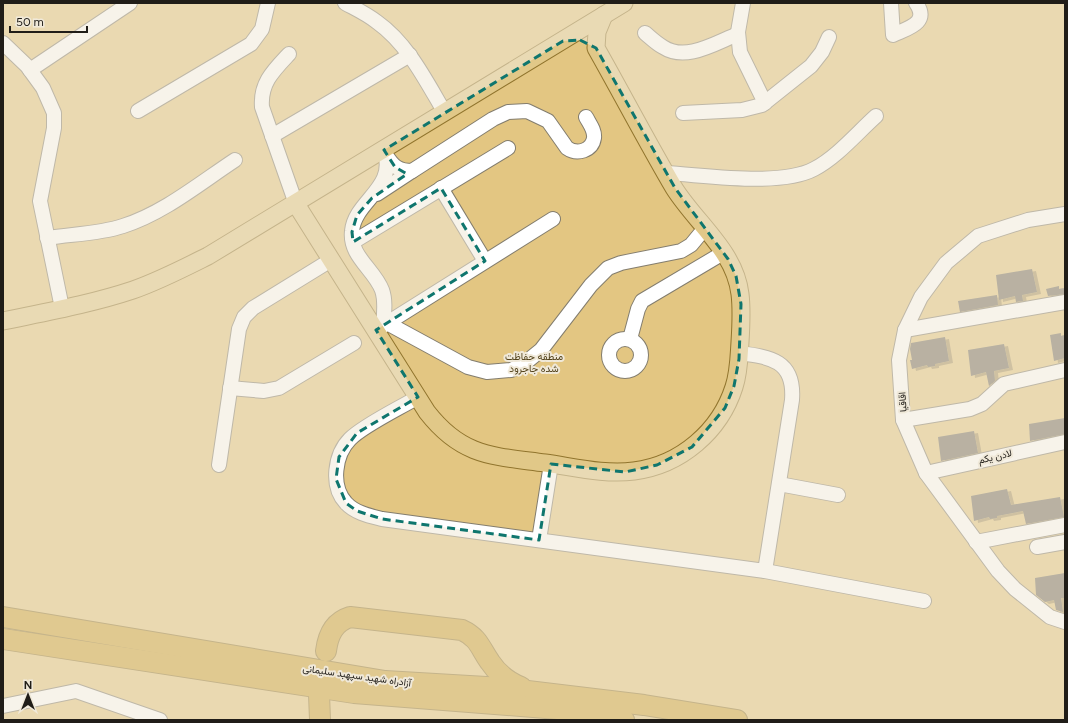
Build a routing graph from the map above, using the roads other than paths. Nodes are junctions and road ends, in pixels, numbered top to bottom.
1 (130, 3) edge
2 (268, 3) edge
3 (345, 3) edge
4 (624, 3) edge
5 (743, 3) edge
6 (891, 3) edge
7 (916, 3) edge
8 (604, 15) junction
9 (645, 33) dead end
10 (738, 34) junction
11 (829, 36) dead end
12 (563, 41) junction
13 (3, 43) edge
14 (596, 48) junction
15 (289, 54) dead end
16 (410, 55) junction
17 (30, 70) junction
18 (765, 103) junction
19 (138, 111) dead end
20 (445, 113) junction
21 (683, 113) dead end
22 (876, 116) dead end
23 (586, 117) dead end
24 (272, 136) junction
25 (508, 148) dead end
26 (385, 153) junction
27 (235, 160) dead end
28 (412, 171) junction
29 (666, 173) junction
30 (441, 188) junction
31 (372, 198) junction
32 (296, 204) junction
33 (1065, 214) edge
34 (552, 219) dead end
35 (705, 228) junction
36 (47, 238) junction
37 (353, 242) junction
38 (723, 253) junction
39 (331, 260) junction
40 (485, 261) junction
41 (1065, 302) edge
42 (62, 308) junction
43 (3, 321) edge
44 (382, 326) junction
45 (905, 330) junction
46 (630, 339) dead end
47 (354, 343) dead end
48 (739, 353) junction
49 (1065, 370) edge
50 (230, 388) junction
51 (418, 397) junction
52 (903, 420) junction
53 (1065, 442) edge
54 (551, 464) junction
55 (219, 465) dead end
56 (926, 473) junction
57 (779, 484) junction
58 (838, 495) dead end
59 (1065, 525) edge
60 (539, 540) junction
61 (976, 542) junction
62 (1065, 542) edge
63 (1037, 547) dead end
64 (766, 571) junction
65 (924, 601) dead end
66 (3, 617) edge
67 (1065, 622) edge
68 (3, 639) edge
69 (326, 651) dead end
70 (528, 691) junction
71 (320, 694) dead end
72 (3, 706) edge
73 (160, 720) edge
74 (320, 720) edge
75 (624, 720) edge
76 (737, 720) edge

1 - 17 street
2 - 19 street
3 - 16 street
4 - 8 main road
5 - 10 street
6 - 7 street
8 - 12 main road
8 - 14 main road
9 - 10 street
10 - 18 street
11 - 18 street
12 - 14 main road
12 - 20 main road
13 - 17 street
14 - 29 main road
15 - 24 street
16 - 20 street
16 - 24 street
17 - 36 street
18 - 21 street
20 - 26 main road
22 - 29 street
23 - 28 street
24 - 32 street
25 - 30 street
26 - 28 street
26 - 31 street
26 - 32 main road
27 - 36 street
28 - 31 street
29 - 35 main road
30 - 37 street
30 - 40 street
31 - 37 street
32 - 39 main road
32 - 42 main road
33 - 45 street, اقاقیا
34 - 40 street
35 - 38 main road
35 - 44 street
36 - 42 street
37 - 44 street
38 - 46 street
38 - 48 main road
39 - 44 main road
39 - 50 street
40 - 44 street
41 - 45 street
42 - 43 main road
44 - 51 main road
45 - 52 street, اقاقیا
47 - 50 street
48 - 54 main road
48 - 57 street
49 - 52 street
50 - 55 street
51 - 54 main road
51 - 60 street
52 - 56 street, اقاقیا
53 - 56 street, لادن یکم
54 - 60 street
56 - 61 street, اقاقیا
57 - 58 street
57 - 64 street
59 - 61 street
60 - 64 street
61 - 67 street, اقاقیا
62 - 63 street
64 - 65 street
66 - 70 highway, آزادراه شهید سپهبد سلیمانی
68 - 75 highway, آزادراه شهید سپهبد سلیمانی
69 - 70 highway
70 - 76 highway, آزادراه شهید سپهبد سلیمانی
71 - 74 highway
72 - 73 street

